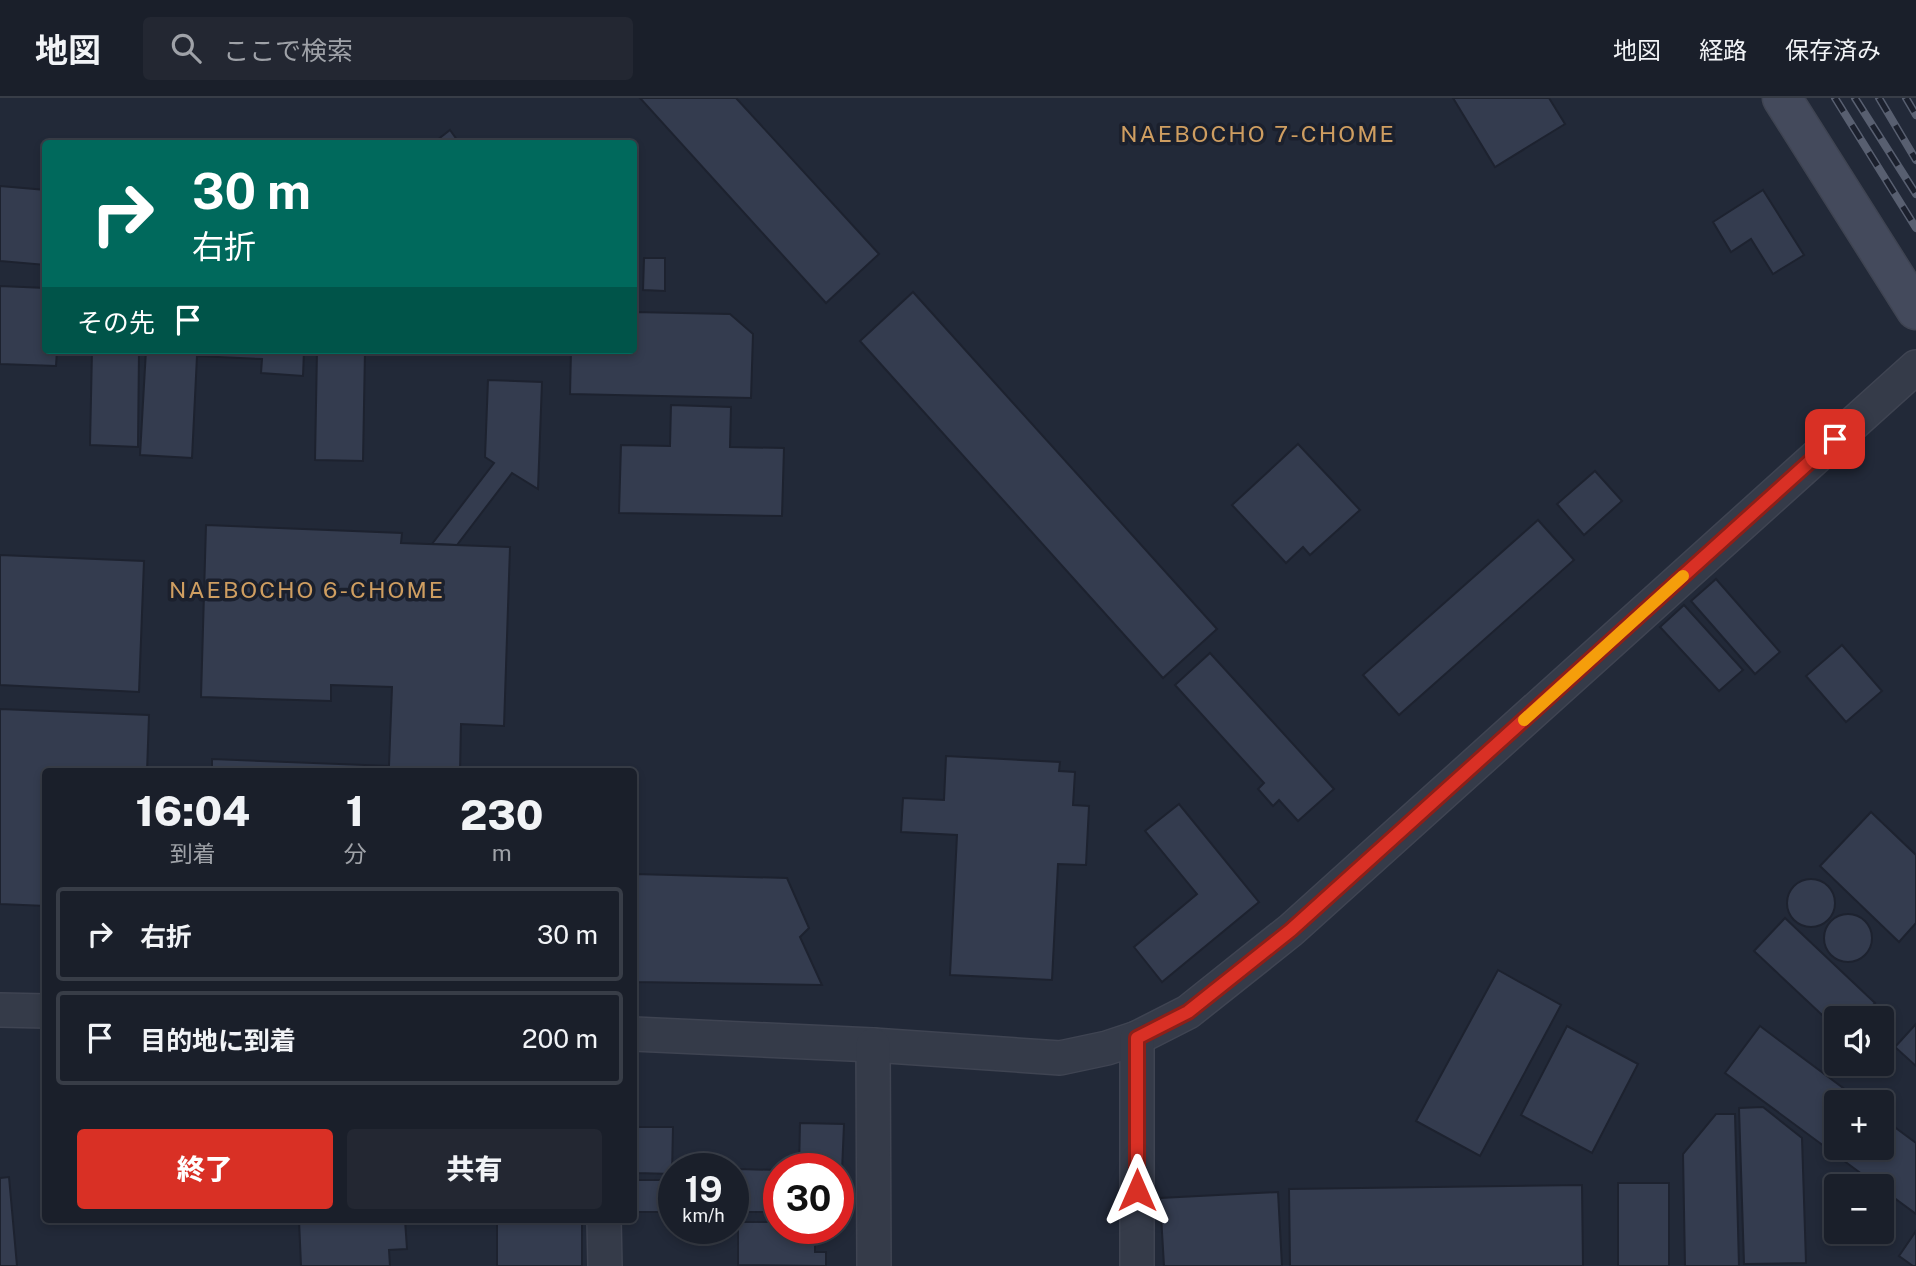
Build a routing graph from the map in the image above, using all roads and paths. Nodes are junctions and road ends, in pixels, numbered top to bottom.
1 (1783, 98) edge
2 (1916, 310) edge
3 (1916, 367) edge
4 (0, 1010) edge
5 (42, 1012) edge
6 (637, 1034) edge
7 (1137, 1038) junction
8 (873, 1045) junction
9 (604, 1223) edge
10 (605, 1266) edge
11 (874, 1266) edge
12 (1137, 1266) edge

1 - 2 street
3 - 7 street
4 - 5 street
6 - 8 street
7 - 8 street
7 - 12 street
8 - 11 street
9 - 10 street

